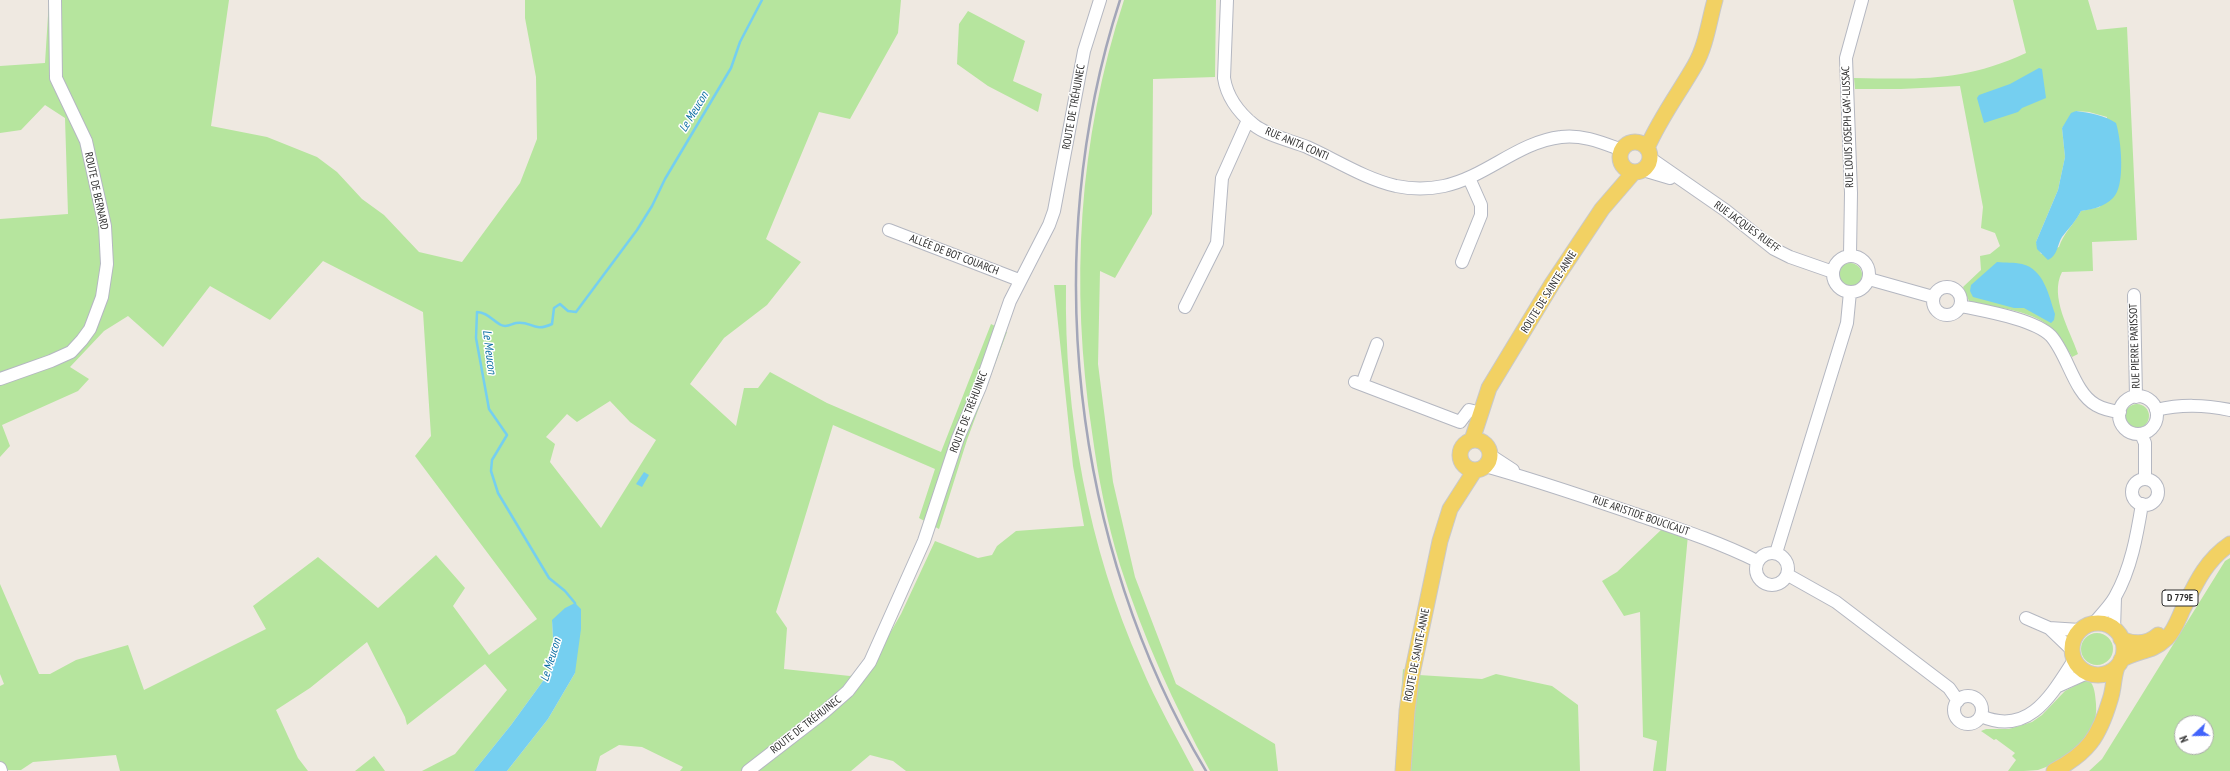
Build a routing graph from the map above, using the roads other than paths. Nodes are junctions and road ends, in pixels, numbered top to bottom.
1 (55, 0) edge
2 (1100, 0) edge
3 (1227, 0) edge
4 (1715, 0) edge
5 (1862, 0) edge
6 (1248, 120) junction
7 (1636, 158) junction
8 (1469, 178) junction
9 (889, 230) dead end
10 (1850, 255) junction
11 (1462, 262) dead end
12 (1833, 272) junction
13 (1869, 279) junction
14 (1019, 280) junction
15 (1850, 292) junction
16 (2134, 295) dead end
17 (1934, 297) junction
18 (1961, 306) junction
19 (1185, 307) dead end
20 (1377, 344) dead end
21 (1497, 376) junction
22 (0, 379) edge
23 (2136, 397) junction
24 (2156, 410) junction
25 (2230, 410) edge
26 (2120, 412) junction
27 (1481, 413) junction
28 (2141, 434) junction
29 (1478, 456) junction
30 (2145, 479) junction
31 (2142, 504) junction
32 (2230, 534) edge
33 (2230, 544) edge
34 (1776, 553) junction
35 (1757, 561) junction
36 (1788, 575) junction
37 (2115, 597) junction
38 (2026, 618) dead end
39 (2094, 623) junction
40 (2049, 628) junction
41 (2080, 630) junction
42 (2118, 634) junction
43 (2073, 655) junction
44 (2119, 663) junction
45 (2092, 674) junction
46 (2057, 687) junction
47 (1958, 701) junction
48 (2105, 714) junction
49 (1981, 716) junction
50 (0, 768) edge
51 (1, 771) edge
52 (748, 771) edge
53 (1403, 771) edge
54 (2054, 771) edge

1 - 22 street, ROUTE DE BERNARD
2 - 14 street, ROUTE DE TRÉHUINEC
3 - 6 street, RUE ANITA CONTI
4 - 7 main road, ROUTE DE SAINTE-ANNE
5 - 10 street, RUE LOUIS JOSEPH GAY-LUSSAC
6 - 8 street, RUE ANITA CONTI
6 - 19 street
7 - 8 street, RUE ANITA CONTI
7 - 12 street, RUE JACQUES RUEFF
7 - 21 main road, ROUTE DE SAINTE-ANNE
8 - 11 street
9 - 14 street, ALLÉE DE BOT COUARCH
10 - 12 street
10 - 13 street
12 - 15 street
13 - 15 street
13 - 17 street
14 - 52 street, ROUTE DE TRÉHUINEC
15 - 34 street
16 - 23 street, RUE PIERRE PARISSOT
17 - 18 street
17 - 18 street
18 - 26 street
20 - 27 street
21 - 27 main road, ROUTE DE SAINTE-ANNE
21 - 29 main road, ROUTE DE SAINTE-ANNE
23 - 24 street
23 - 26 street
24 - 25 street
24 - 28 street
26 - 28 street
27 - 29 main road, ROUTE DE SAINTE-ANNE
28 - 30 street
29 - 35 street, RUE ARISTIDE BOUCICAUT
29 - 53 main road, ROUTE DE SAINTE-ANNE
30 - 31 street
30 - 31 street
31 - 37 street
32 - 42 main road, D 779E
33 - 44 main road, D 779E
34 - 35 street
34 - 36 street
35 - 36 street
36 - 47 street
37 - 39 street
37 - 42 street
38 - 40 street
39 - 41 main road
39 - 42 main road
40 - 41 street
40 - 43 street
41 - 43 main road
42 - 44 main road
43 - 45 main road
43 - 46 street
44 - 45 main road
44 - 48 main road
45 - 46 street
45 - 48 main road
46 - 49 street
47 - 49 street
47 - 49 street
48 - 54 main road
50 - 51 street

